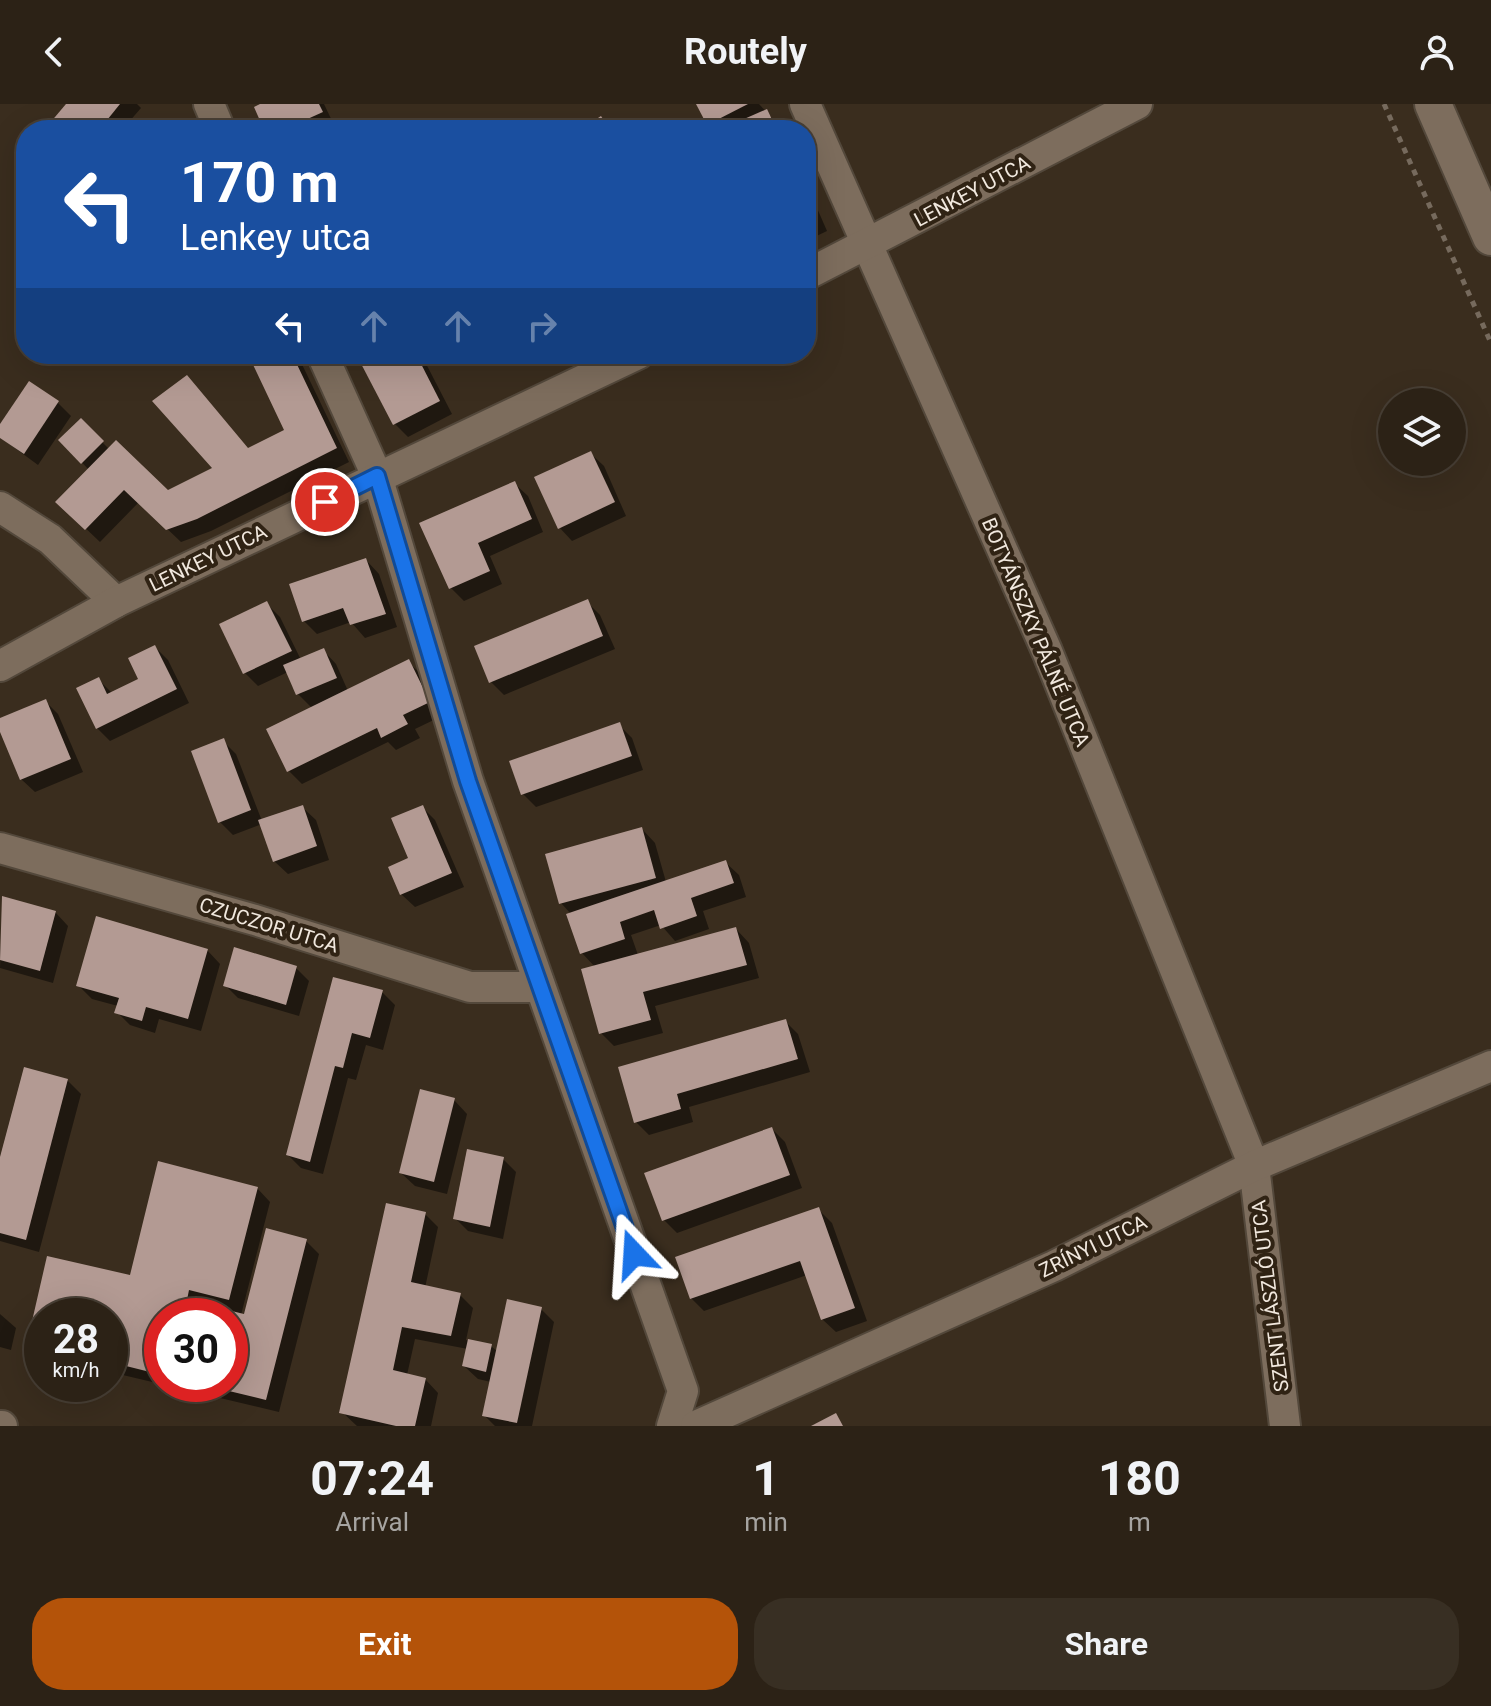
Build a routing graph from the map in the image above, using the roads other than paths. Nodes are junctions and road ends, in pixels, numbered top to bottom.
1 (1137, 104) edge
2 (1433, 104) edge
3 (816, 129) edge
4 (1491, 237) edge
5 (867, 246) junction
6 (816, 270) edge
7 (327, 364) edge
8 (617, 364) edge
9 (377, 476) junction
10 (0, 507) edge
11 (116, 602) junction
12 (0, 666) edge
13 (0, 848) edge
14 (539, 987) junction
15 (1491, 1066) edge
16 (1254, 1166) junction
17 (672, 1426) edge
18 (696, 1426) edge
19 (1285, 1426) edge

1 - 5 street, LENKEY UTCA
2 - 4 street
3 - 5 street, BOTYÁNSZKY PÁLNÉ UTCA
5 - 6 street, LENKEY UTCA
5 - 16 street, BOTYÁNSZKY PÁLNÉ UTCA
7 - 9 street
8 - 9 street, LENKEY UTCA
9 - 11 street, LENKEY UTCA
9 - 14 street
10 - 11 street
11 - 12 street, LENKEY UTCA
13 - 14 street, CZUCZOR UTCA
14 - 17 street
15 - 16 street, ZRÍNYI UTCA
16 - 18 street, ZRÍNYI UTCA
16 - 19 street, SZENT LÁSZLÓ UTCA

